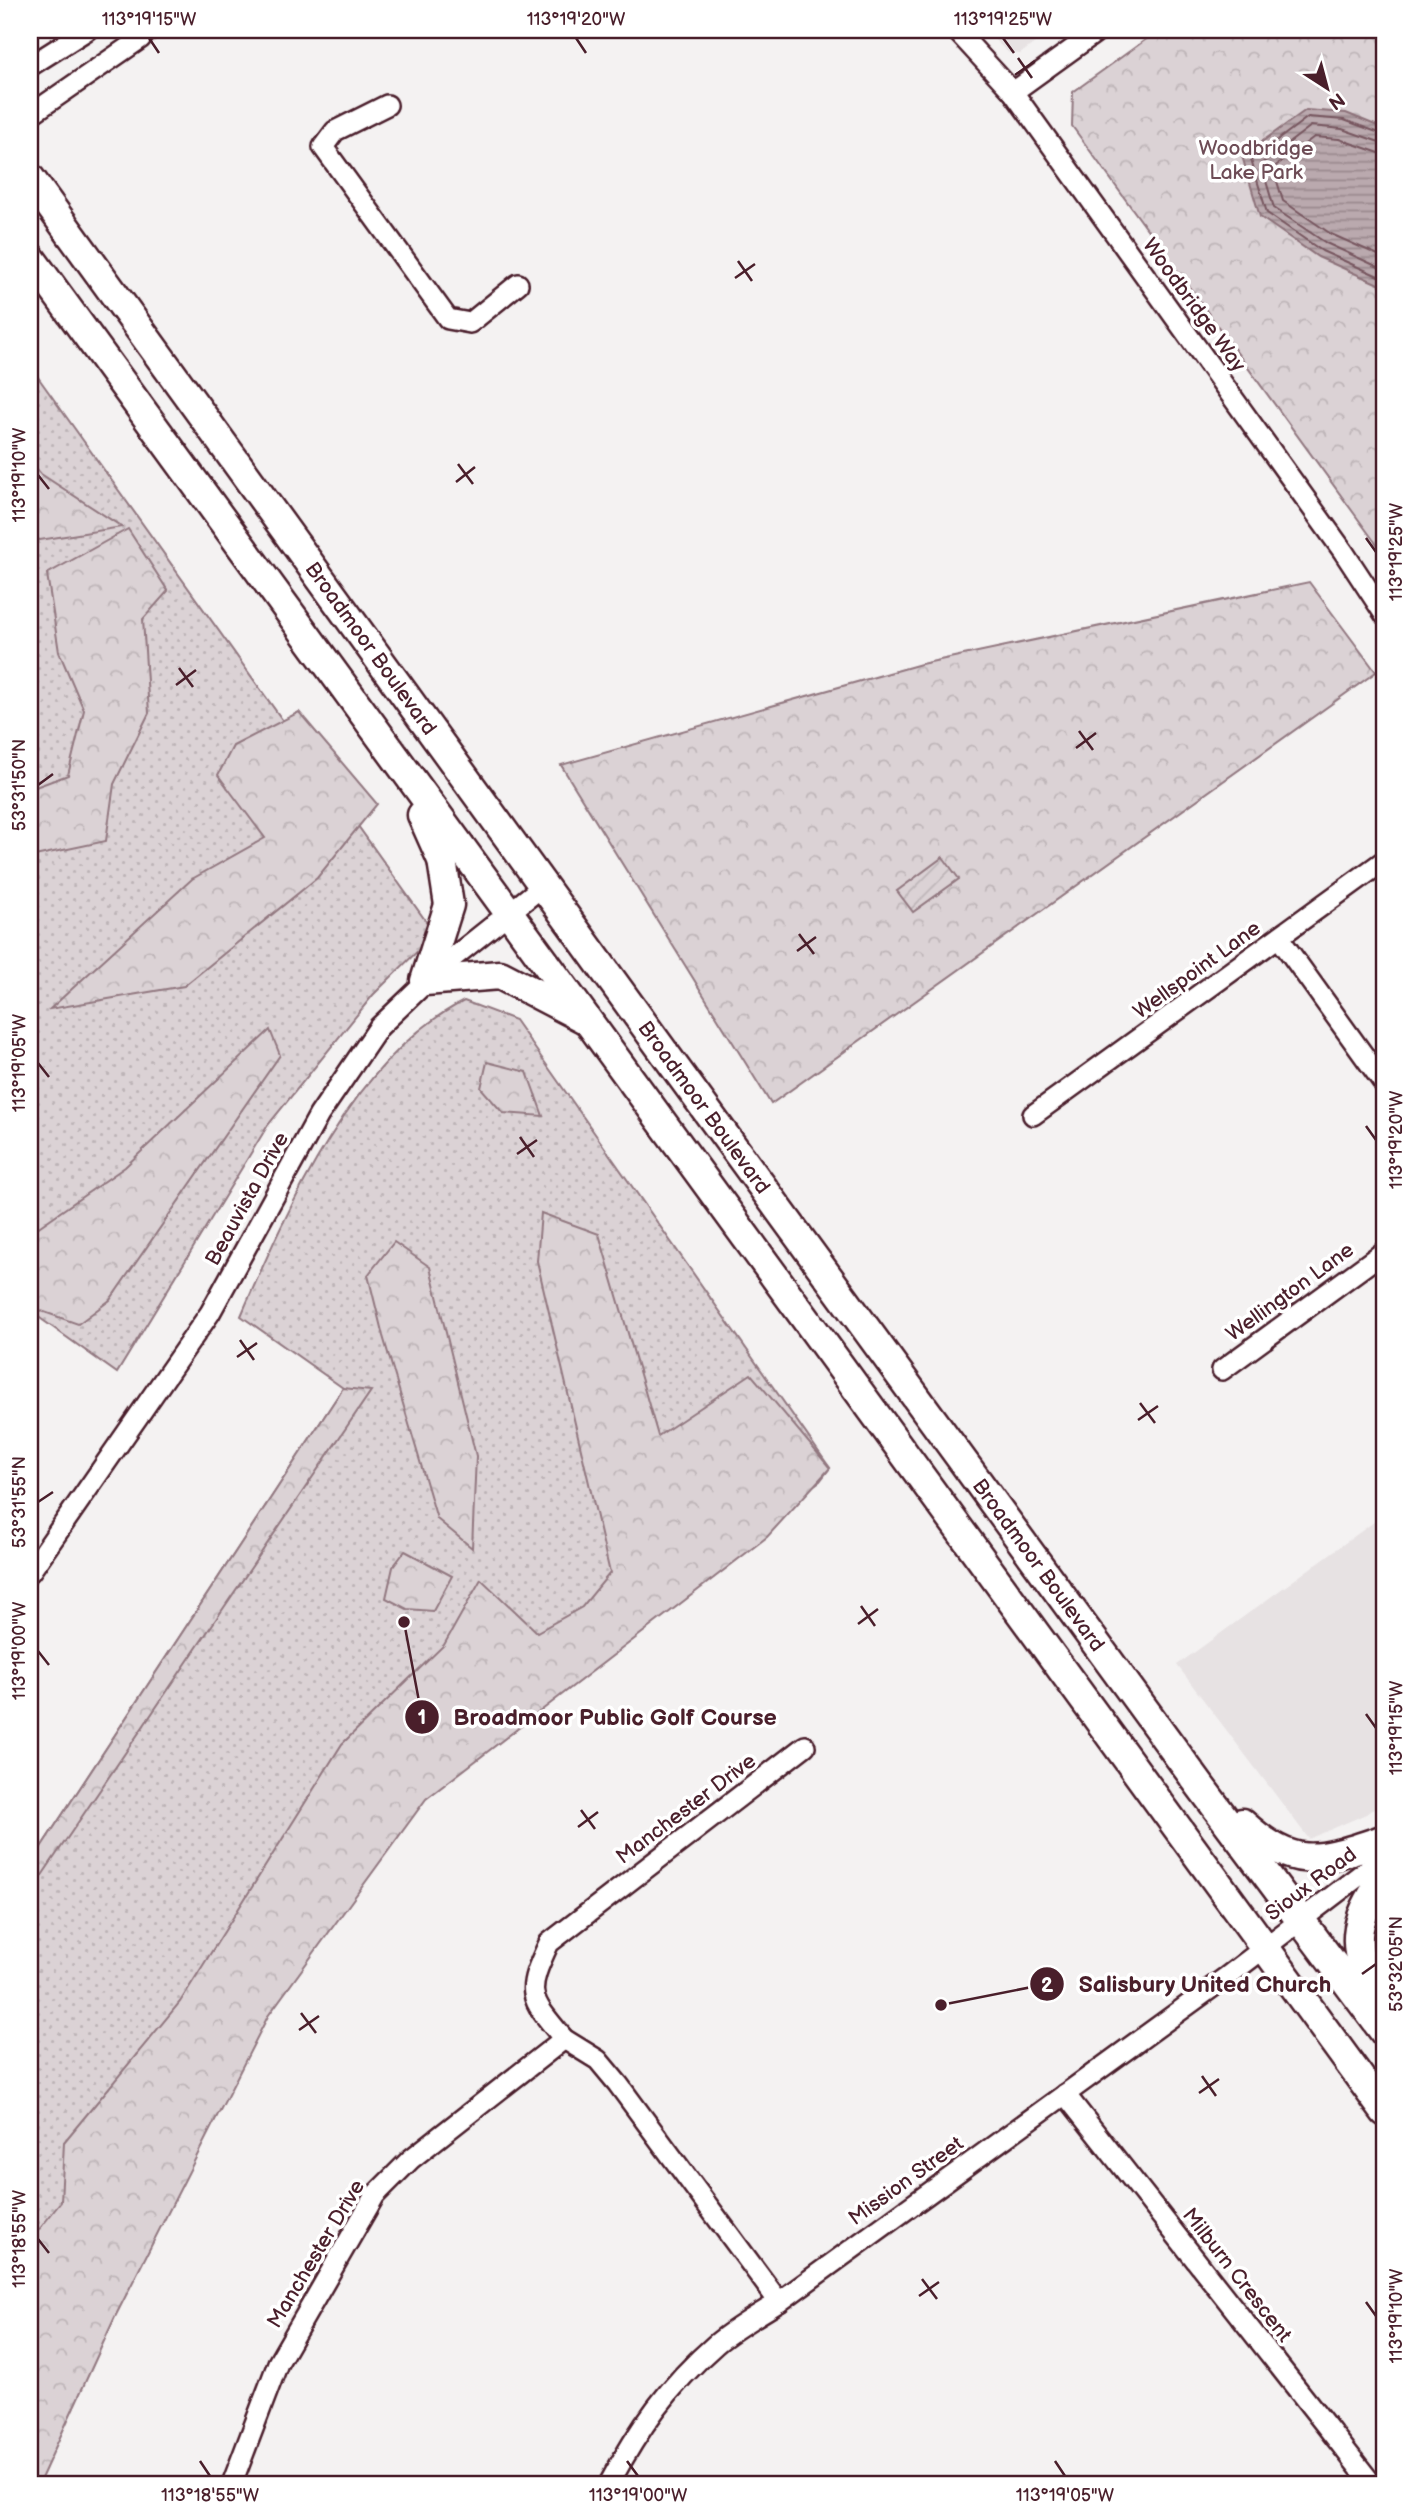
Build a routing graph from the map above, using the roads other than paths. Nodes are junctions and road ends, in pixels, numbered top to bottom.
1 (87, 30) edge
2 (148, 30) edge
3 (956, 30) edge
4 (1099, 30) edge
5 (30, 66) edge
6 (1013, 92) junction
7 (387, 105) dead end
8 (30, 115) edge
9 (30, 178) edge
10 (30, 257) edge
11 (518, 284) dead end
12 (1385, 615) edge
13 (399, 765) junction
14 (1385, 860) edge
15 (544, 885) junction
16 (508, 912) junction
17 (1280, 939) junction
18 (425, 981) junction
19 (590, 1022) junction
20 (1385, 1085) edge
21 (1033, 1115) dead end
22 (1385, 1251) edge
23 (1222, 1370) dead end
24 (30, 1572) edge
25 (805, 1746) dead end
26 (1201, 1787) junction
27 (1385, 1839) edge
28 (1385, 1856) edge
29 (1385, 1876) edge
30 (1301, 1921) junction
31 (1264, 1947) junction
32 (1385, 2026) edge
33 (1385, 2033) edge
34 (564, 2039) junction
35 (1065, 2094) junction
36 (1385, 2112) edge
37 (779, 2302) junction
38 (232, 2484) edge
39 (609, 2484) edge
40 (1372, 2484) edge

1 - 5 street
2 - 8 street
3 - 6 street, Woodbridge Way
4 - 6 street
6 - 12 street, Woodbridge Way
7 - 11 street
9 - 15 main road, Broadmoor Boulevard
10 - 13 main road, Broadmoor Boulevard
13 - 16 main road, Broadmoor Boulevard
13 - 18 main road
14 - 17 street, Wellspoint Lane
15 - 16 street, Beauvista Drive
15 - 26 main road, Broadmoor Boulevard
16 - 18 street, Beauvista Drive
16 - 19 main road, Broadmoor Boulevard
17 - 20 street
17 - 21 street, Wellspoint Lane
18 - 19 main road
18 - 24 street, Beauvista Drive
19 - 31 main road, Broadmoor Boulevard
22 - 23 street, Wellington Lane
25 - 34 street, Manchester Drive
26 - 27 main road
26 - 30 main road, Broadmoor Boulevard
28 - 30 street, Sioux Road
29 - 32 main road
30 - 31 street, Sioux Road
30 - 33 main road, Broadmoor Boulevard
31 - 35 street, Mission Street
31 - 36 main road, Broadmoor Boulevard
34 - 37 street, Manchester Drive
34 - 38 street, Manchester Drive
35 - 37 street, Mission Street
35 - 40 street, Milburn Crescent
37 - 39 street, Mission Street

